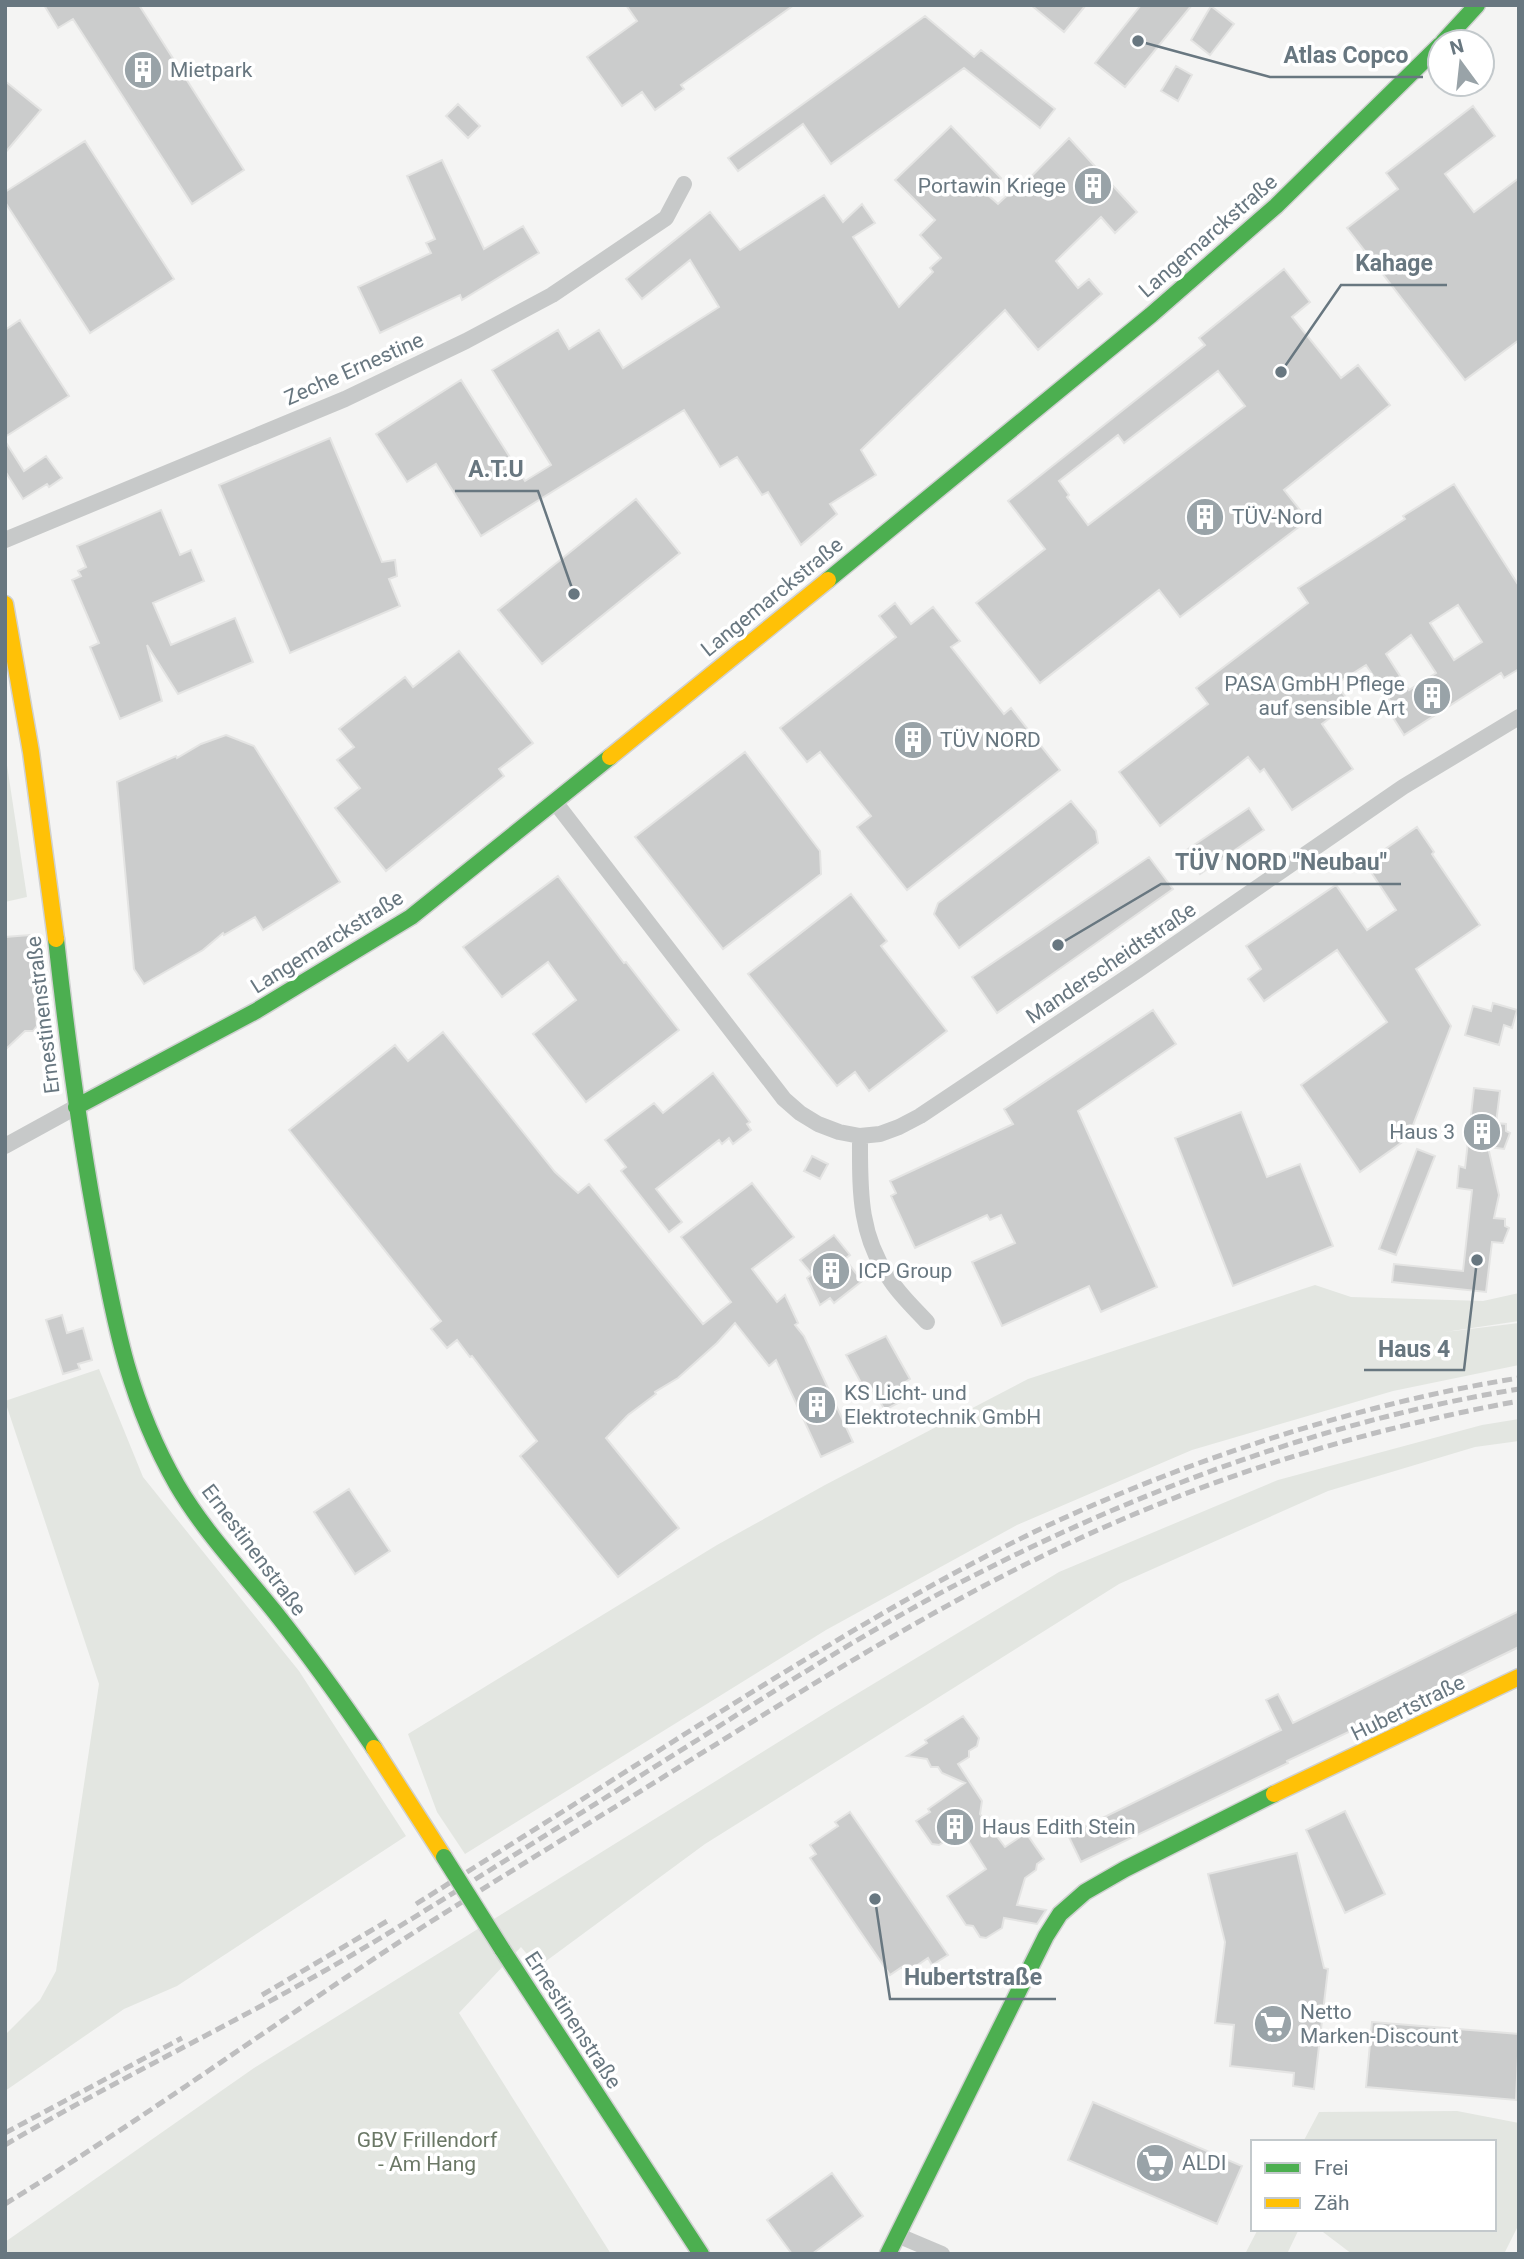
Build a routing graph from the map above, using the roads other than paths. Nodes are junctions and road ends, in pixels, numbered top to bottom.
1 (1478, 5) edge
2 (1456, 28) edge
3 (1426, 58) edge
4 (684, 184) dead end
5 (5, 540) edge
6 (5, 604) edge
7 (1519, 718) edge
8 (555, 802) junction
9 (76, 1107) junction
10 (860, 1136) junction
11 (5, 1146) edge
12 (927, 1322) dead end
13 (1519, 1677) edge
14 (897, 2235) junction
15 (701, 2254) edge
16 (888, 2254) edge
17 (942, 2254) edge

1 - 2 street, Langemarckstraße
3 - 8 street, Langemarckstraße
4 - 5 street, Zeche Ernestine
6 - 9 street, Ernestinenstraße
7 - 10 street, Manderscheidtstraße
8 - 9 street, Langemarckstraße
8 - 10 street, Manderscheidtstraße
9 - 11 street
9 - 15 street, Ernestinenstraße, bridge
10 - 12 street
13 - 14 street, Hubertstraße
14 - 16 street, Hubertstraße
14 - 17 street

